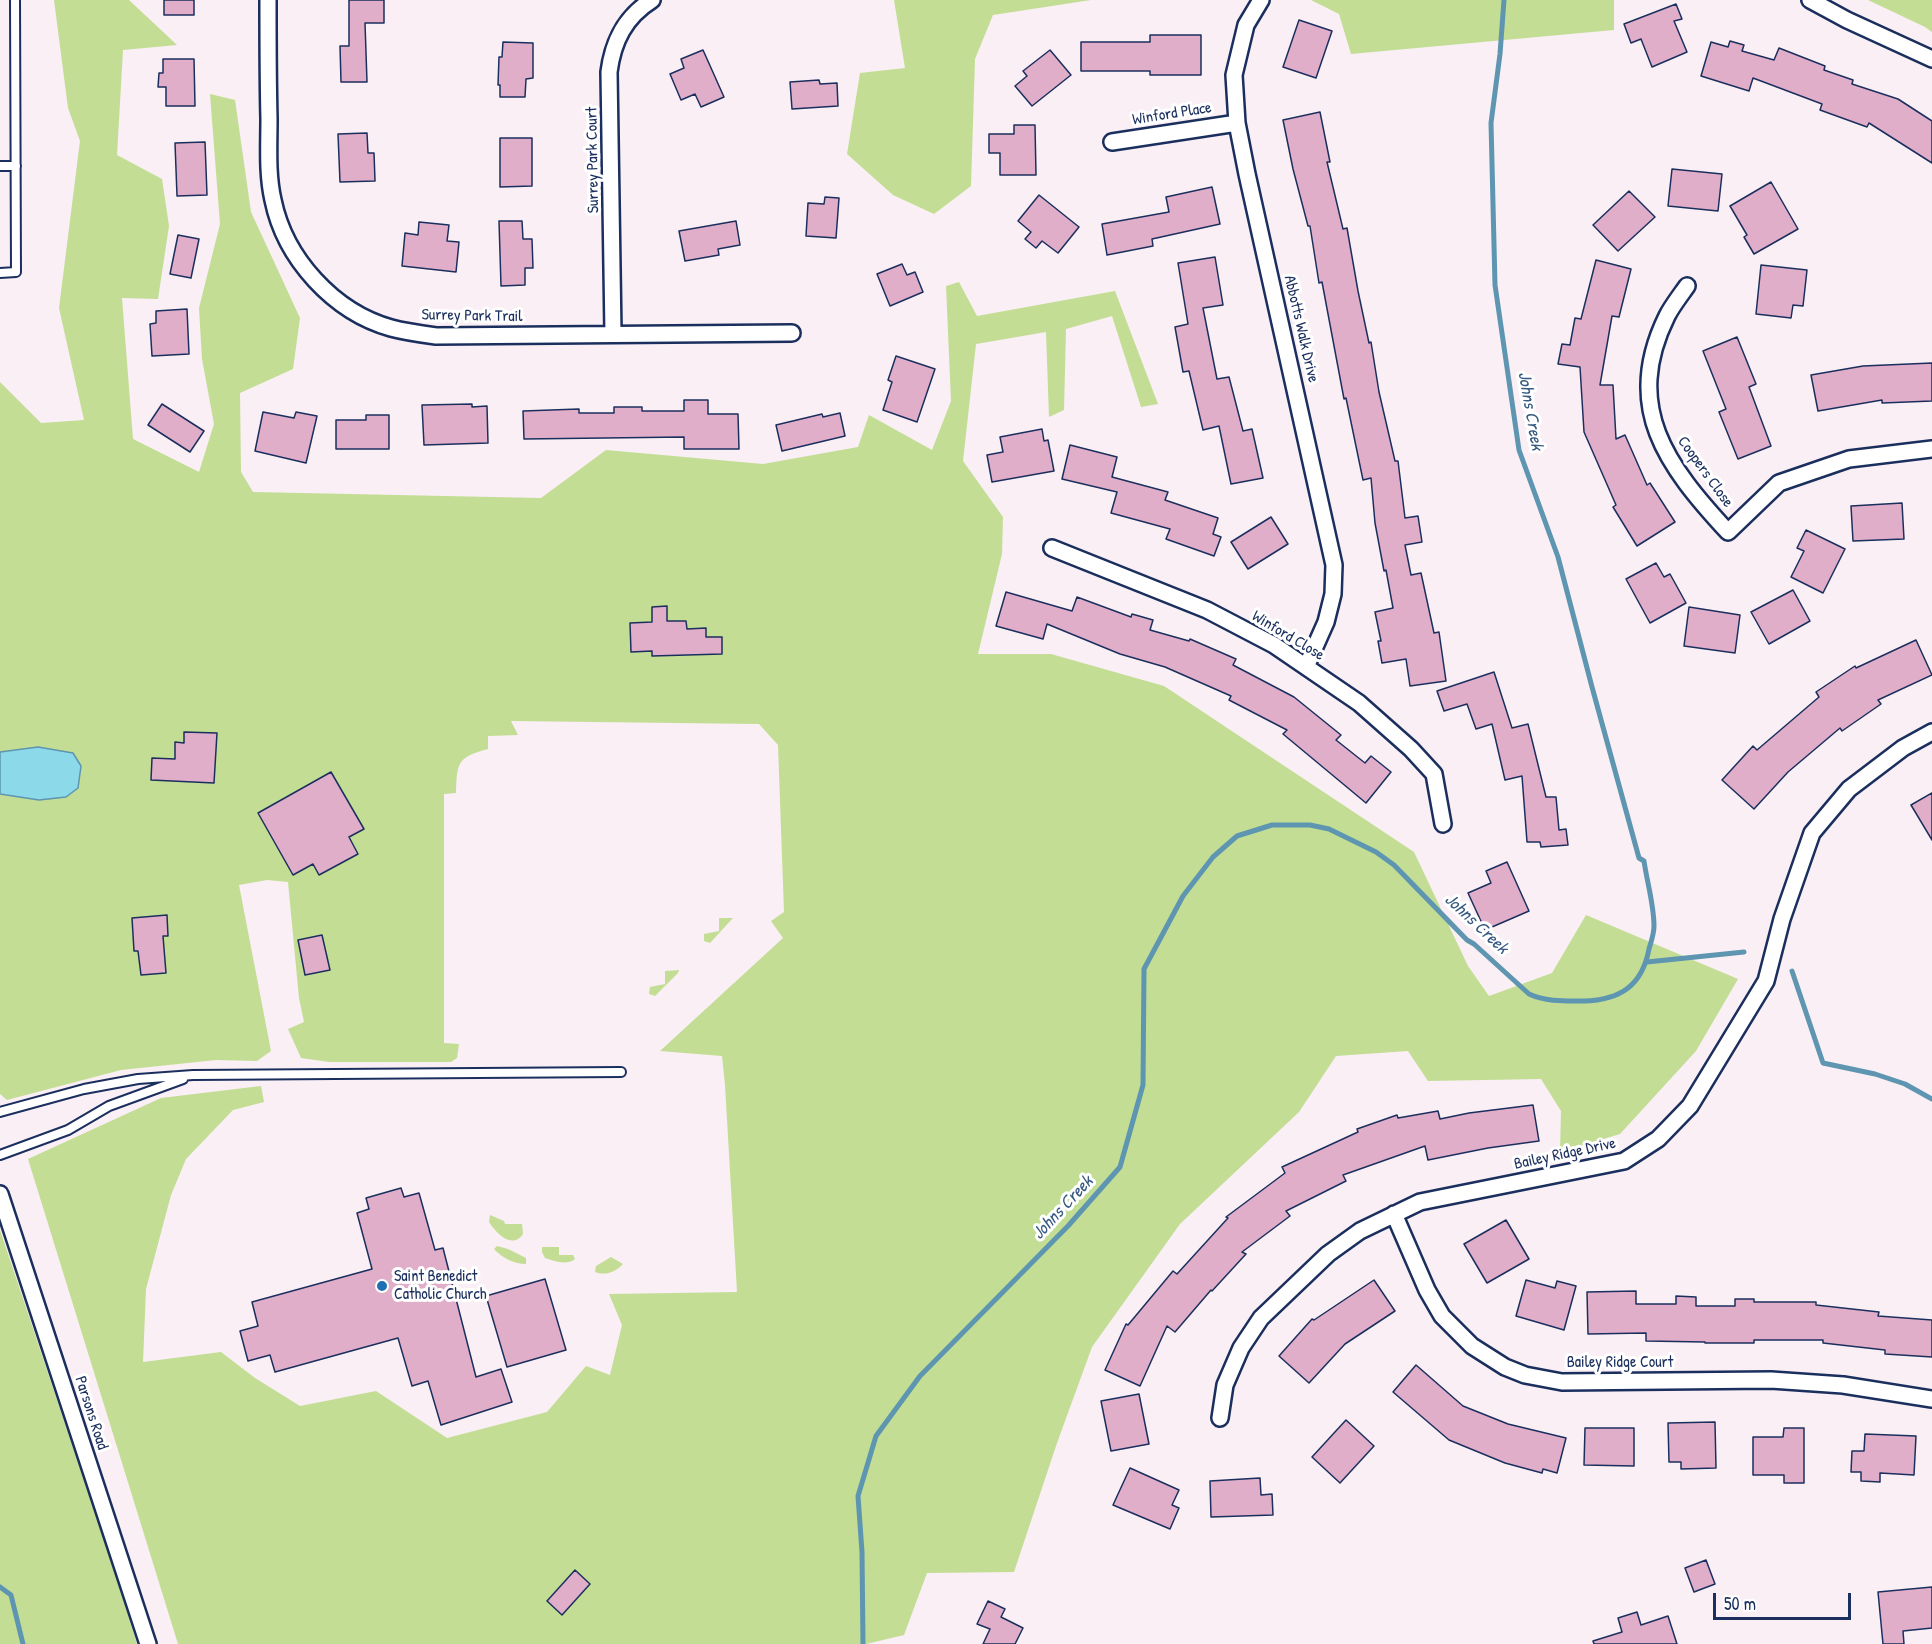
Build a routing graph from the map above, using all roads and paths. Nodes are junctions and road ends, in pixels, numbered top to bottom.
1 (15, 0) edge
2 (268, 0) edge
3 (652, 0) edge
4 (1261, 0) edge
5 (1810, 0) edge
6 (1932, 59) edge
7 (1237, 123) junction
8 (1112, 142) dead end
9 (0, 166) edge
10 (16, 166) junction
11 (0, 273) edge
12 (1687, 286) dead end
13 (792, 333) dead end
14 (614, 334) junction
15 (1932, 449) edge
16 (1052, 548) dead end
17 (1306, 667) junction
18 (1932, 732) edge
19 (1443, 824) dead end
20 (621, 1072) dead end
21 (193, 1075) junction
22 (0, 1112) edge
23 (0, 1155) edge
24 (0, 1194) edge
25 (1394, 1214) junction
26 (1932, 1399) edge
27 (1220, 1418) dead end
28 (148, 1644) edge

1 - 10 lane
2 - 14 street, Surrey Park Trail
3 - 14 street, Surrey Park Court
4 - 7 street, Abbotts Walk Drive
5 - 6 street
7 - 8 street, Winford Place
7 - 17 street, Abbotts Walk Drive
9 - 10 lane
10 - 11 lane
12 - 15 street, Coopers Close
13 - 14 street, Surrey Park Trail
16 - 17 street, Winford Close
17 - 19 street, Winford Close
18 - 25 street, Bailey Ridge Drive
20 - 21 lane
21 - 22 lane
21 - 23 lane
24 - 28 street, Parsons Road
25 - 26 street, Bailey Ridge Court
25 - 27 street, Bailey Ridge Drive

